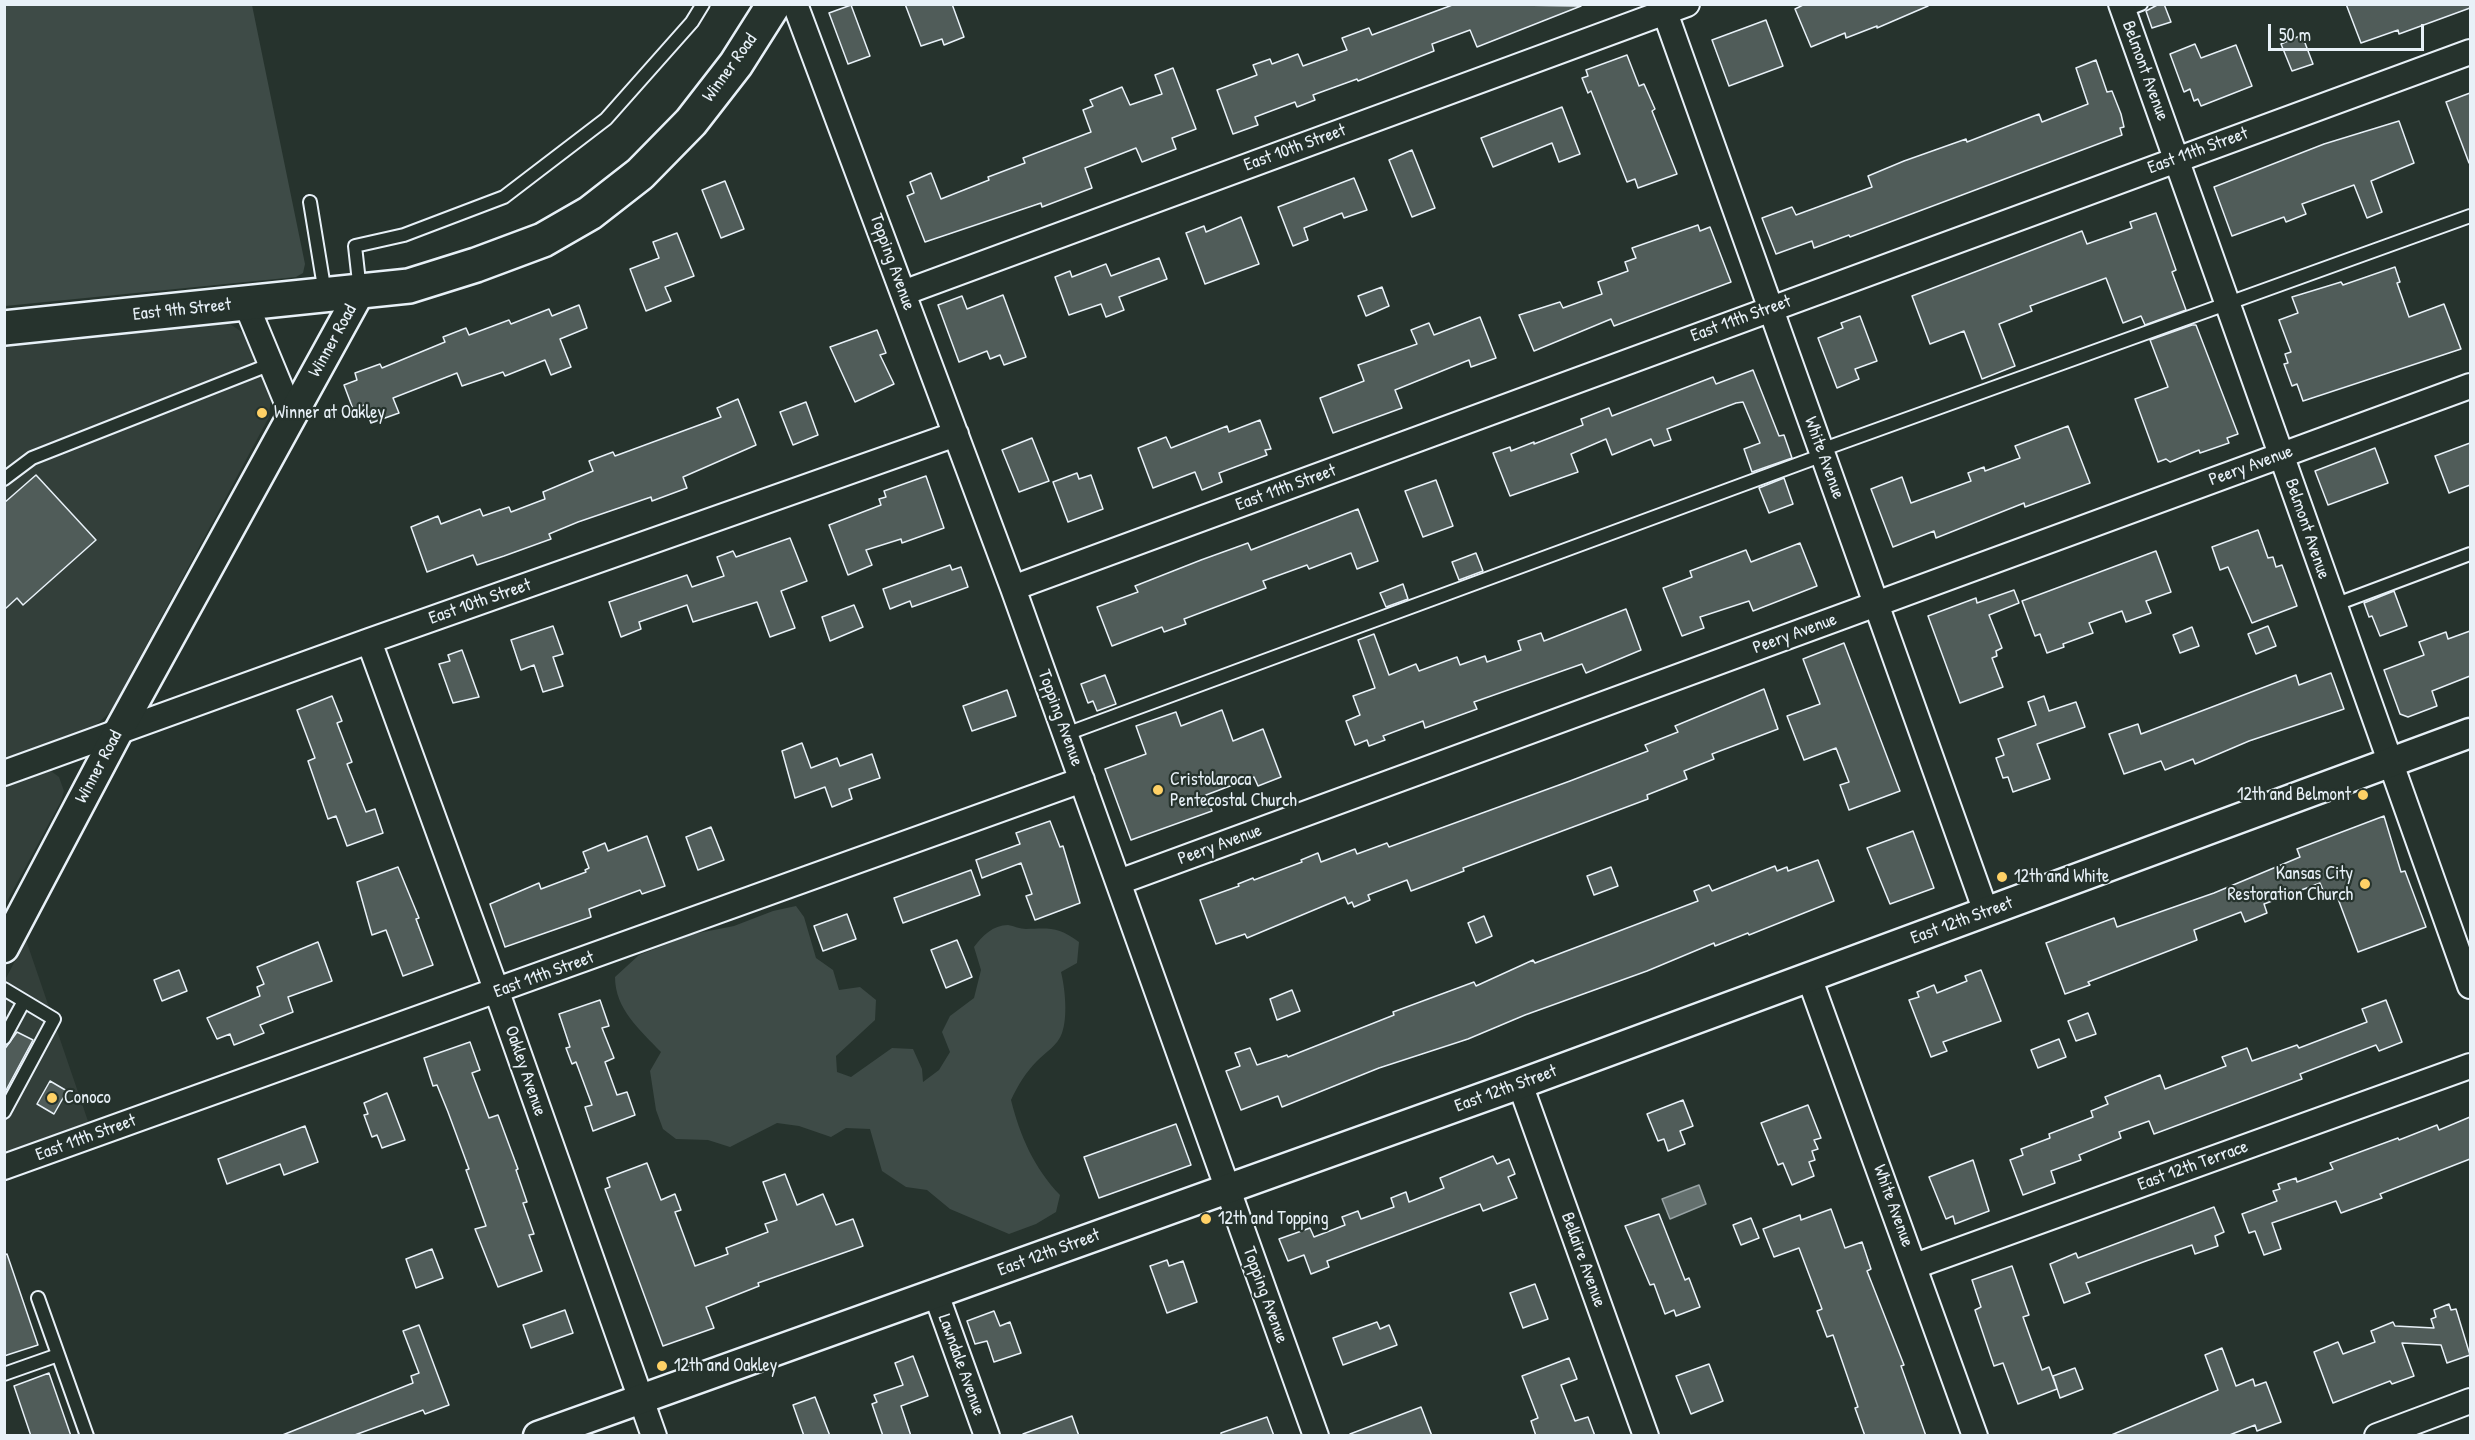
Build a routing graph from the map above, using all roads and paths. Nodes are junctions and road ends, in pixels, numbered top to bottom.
1 (703, 4) edge
2 (774, 4) edge
3 (795, 4) edge
4 (1671, 7) edge
5 (2128, 7) edge
6 (2470, 52) edge
7 (2176, 159) junction
8 (310, 202) dead end
9 (2470, 216) edge
10 (360, 292) junction
11 (903, 293) junction
12 (326, 296) junction
13 (246, 304) junction
14 (2228, 305) junction
15 (1770, 308) junction
16 (4, 328) edge
17 (271, 364) junction
18 (2470, 386) edge
19 (292, 415) junction
20 (956, 434) junction
21 (1822, 453) junction
22 (2282, 455) junction
23 (4, 479) edge
24 (2470, 554) edge
25 (1013, 588) junction
26 (1875, 604) junction
27 (2334, 605) junction
28 (369, 640) junction
29 (118, 732) junction
30 (2470, 733) edge
31 (1066, 734) junction
32 (2392, 762) junction
33 (4, 773) edge
34 (1082, 780) junction
35 (1119, 882) junction
36 (1986, 912) junction
37 (4, 948) edge
38 (1809, 977) junction
39 (2470, 986) edge
40 (4, 989) edge
41 (497, 992) junction
42 (24, 1001) junction
43 (4, 1038) edge
44 (2470, 1066) edge
45 (1520, 1084) junction
46 (4, 1112) edge
47 (4, 1167) edge
48 (1227, 1189) junction
49 (1915, 1266) junction
50 (936, 1294) junction
51 (38, 1298) dead end
52 (58, 1354) junction
53 (4, 1374) edge
54 (641, 1399) junction
55 (2470, 1401) edge
56 (87, 1436) edge
57 (538, 1436) edge
58 (654, 1436) edge
59 (987, 1436) edge
60 (1316, 1436) edge
61 (1646, 1436) edge
62 (1975, 1436) edge
63 (2376, 1436) edge

1 - 10 lane
2 - 10 main road, Winner Road
3 - 11 street, Topping Avenue
4 - 11 street, East 10th Street
4 - 15 street, White Avenue
5 - 7 street, Belmont Avenue
6 - 7 street, East 11th Street
7 - 14 street, Belmont Avenue
7 - 15 street, East 11th Street
8 - 12 lane
9 - 14 lane
10 - 12 main road, East 9th Street
10 - 19 street, Winner Road
11 - 20 street, Topping Avenue
12 - 13 main road, East 9th Street
13 - 16 main road, East 9th Street
13 - 17 street
14 - 21 lane
14 - 22 street, Belmont Avenue
15 - 21 street, White Avenue
15 - 25 street, East 11th Street
17 - 19 street
17 - 23 lane
18 - 22 street, Peery Avenue
19 - 29 street, Winner Road
20 - 25 street, Topping Avenue
20 - 28 street, East 10th Street
21 - 26 street, White Avenue
21 - 31 lane
22 - 26 street, Peery Avenue
22 - 27 street, Belmont Avenue
24 - 27 lane
25 - 31 street, Topping Avenue
26 - 35 street, Peery Avenue
26 - 36 street, White Avenue
27 - 32 street, Belmont Avenue
28 - 29 street, East 10th Street
28 - 41 street, Oakley Avenue
29 - 33 street, East 10th Street
29 - 37 street, Winner Road
30 - 32 street, East 12th Street
31 - 34 street, Topping Avenue
32 - 36 street, East 12th Street
32 - 39 street, Belmont Avenue
34 - 35 street, Topping Avenue
34 - 41 street, East 11th Street
35 - 48 street, Topping Avenue
36 - 38 street, East 12th Street
38 - 45 street, East 12th Street
38 - 49 street, White Avenue
40 - 42 lane
41 - 47 street, East 11th Street
41 - 54 street, Oakley Avenue
42 - 43 lane
42 - 46 lane
44 - 49 street, East 12th Terrace
45 - 48 street, East 12th Street
45 - 61 street, Bellaire Avenue
48 - 50 street, East 12th Street
48 - 60 street, Topping Avenue
49 - 62 street, White Avenue
50 - 54 street, East 12th Street
50 - 59 street, Lawndale Avenue
51 - 52 lane
52 - 53 lane
52 - 56 lane
54 - 57 street, East 12th Street
54 - 58 street, Oakley Avenue
55 - 63 street

